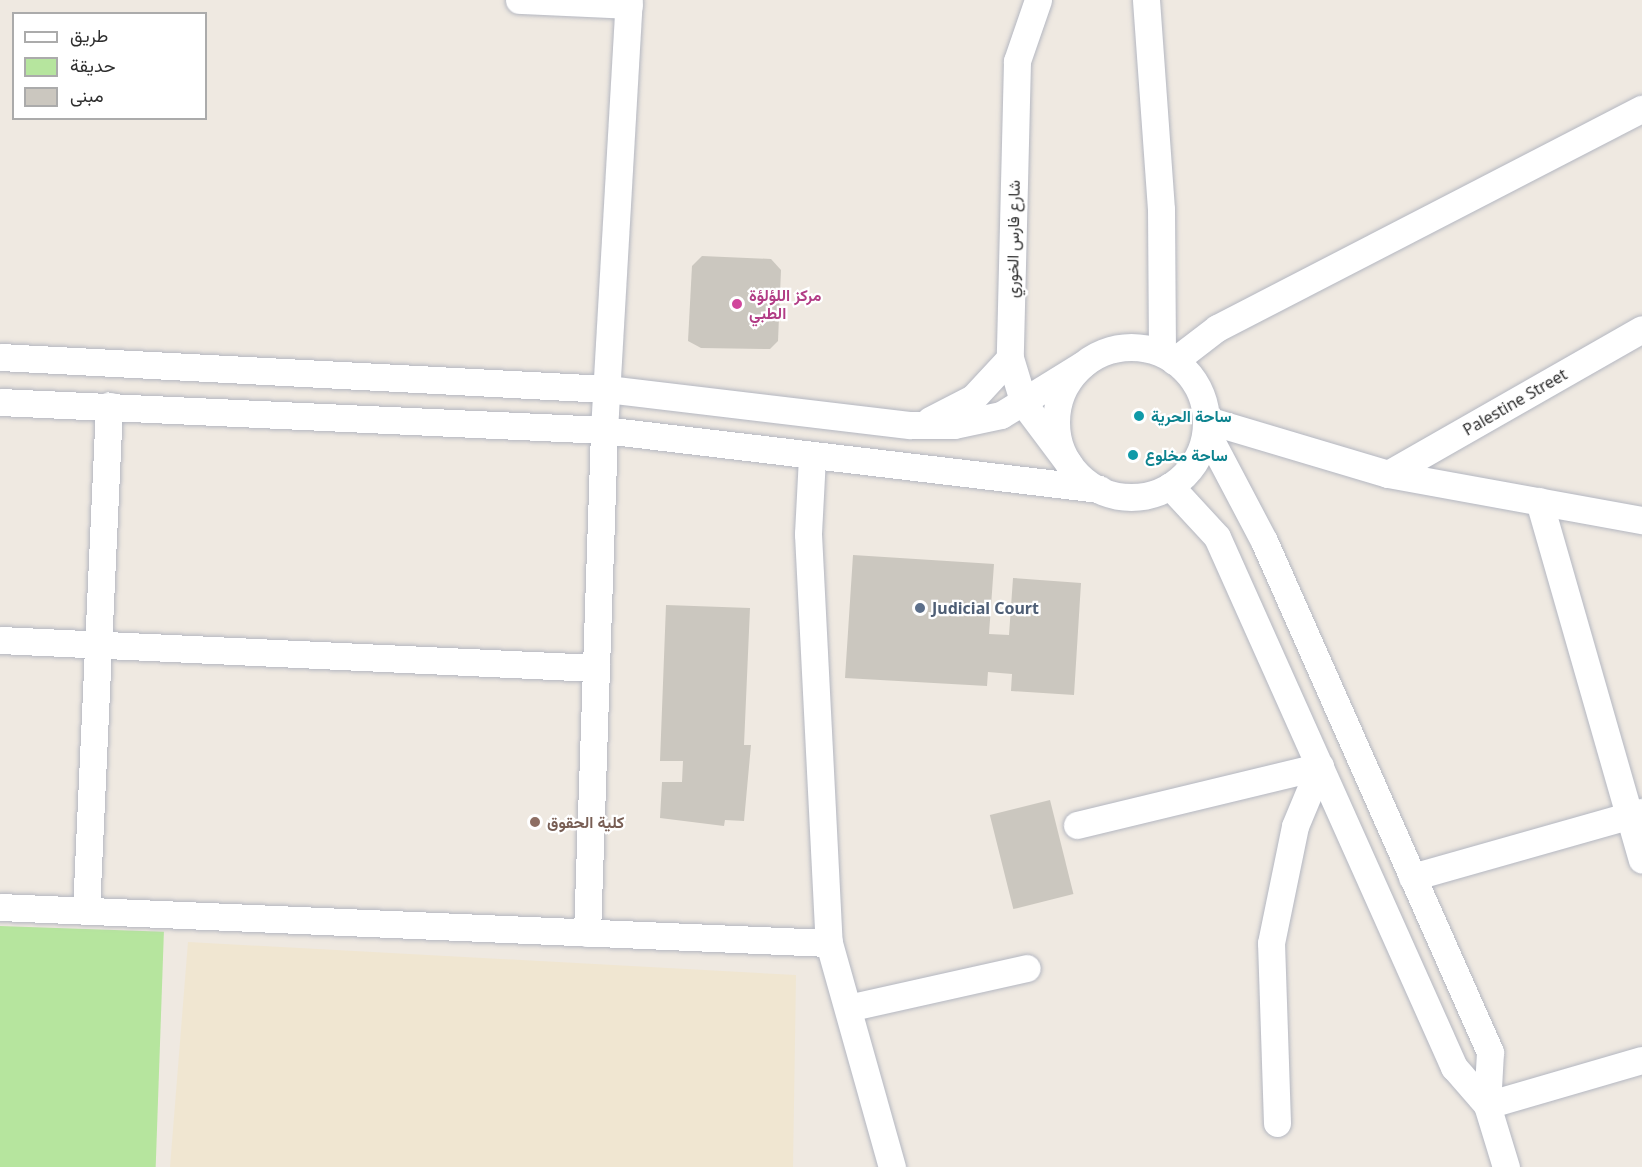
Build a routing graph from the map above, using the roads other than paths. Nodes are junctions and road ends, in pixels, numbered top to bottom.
1 (519, 0) edge
2 (1146, 0) edge
3 (1037, 1) edge
4 (629, 3) edge
5 (1642, 110) edge
6 (1642, 329) edge
7 (0, 357) edge
8 (1168, 357) junction
9 (1011, 358) junction
10 (1082, 365) junction
11 (607, 389) junction
12 (0, 402) edge
13 (1024, 404) junction
14 (109, 406) junction
15 (911, 425) junction
16 (1206, 425) junction
17 (604, 430) junction
18 (812, 456) junction
19 (1069, 464) junction
20 (1388, 474) junction
21 (1170, 486) junction
22 (1099, 489) junction
23 (1539, 501) junction
24 (1642, 520) edge
25 (0, 640) edge
26 (98, 645) junction
27 (596, 668) junction
28 (1320, 766) junction
29 (1636, 814) edge
30 (1077, 825) dead end
31 (1642, 860) edge
32 (1412, 877) junction
33 (0, 907) edge
34 (86, 911) junction
35 (587, 933) junction
36 (829, 943) junction
37 (1027, 968) dead end
38 (848, 1008) junction
39 (1642, 1060) edge
40 (1486, 1105) junction
41 (1277, 1124) dead end
42 (892, 1167) edge
43 (1506, 1167) edge

1 - 4 street
2 - 8 street
3 - 9 street, شارع فارس الخوري
4 - 11 street
5 - 8 street
6 - 20 street, Palestine Street
7 - 11 street
8 - 10 street
8 - 16 street
9 - 13 street, شارع فارس الخوري
9 - 15 street
10 - 13 street
10 - 19 street
11 - 15 street
11 - 17 street
12 - 14 street
13 - 15 street
13 - 19 street, شارع فارس الخوري
14 - 17 street
14 - 26 street
16 - 20 street
16 - 21 street
16 - 32 street
17 - 18 street
17 - 27 street
18 - 22 street
18 - 36 street
19 - 22 street
20 - 23 street
21 - 22 street
21 - 28 street
23 - 24 street
23 - 29 street
25 - 26 street
26 - 27 street
26 - 34 street
27 - 35 street
28 - 30 street
28 - 40 street
28 - 41 street
29 - 31 street
29 - 32 street
32 - 40 street
33 - 34 street
34 - 35 street
35 - 36 street
36 - 38 street
37 - 38 street
38 - 42 street
39 - 40 street
40 - 43 street

